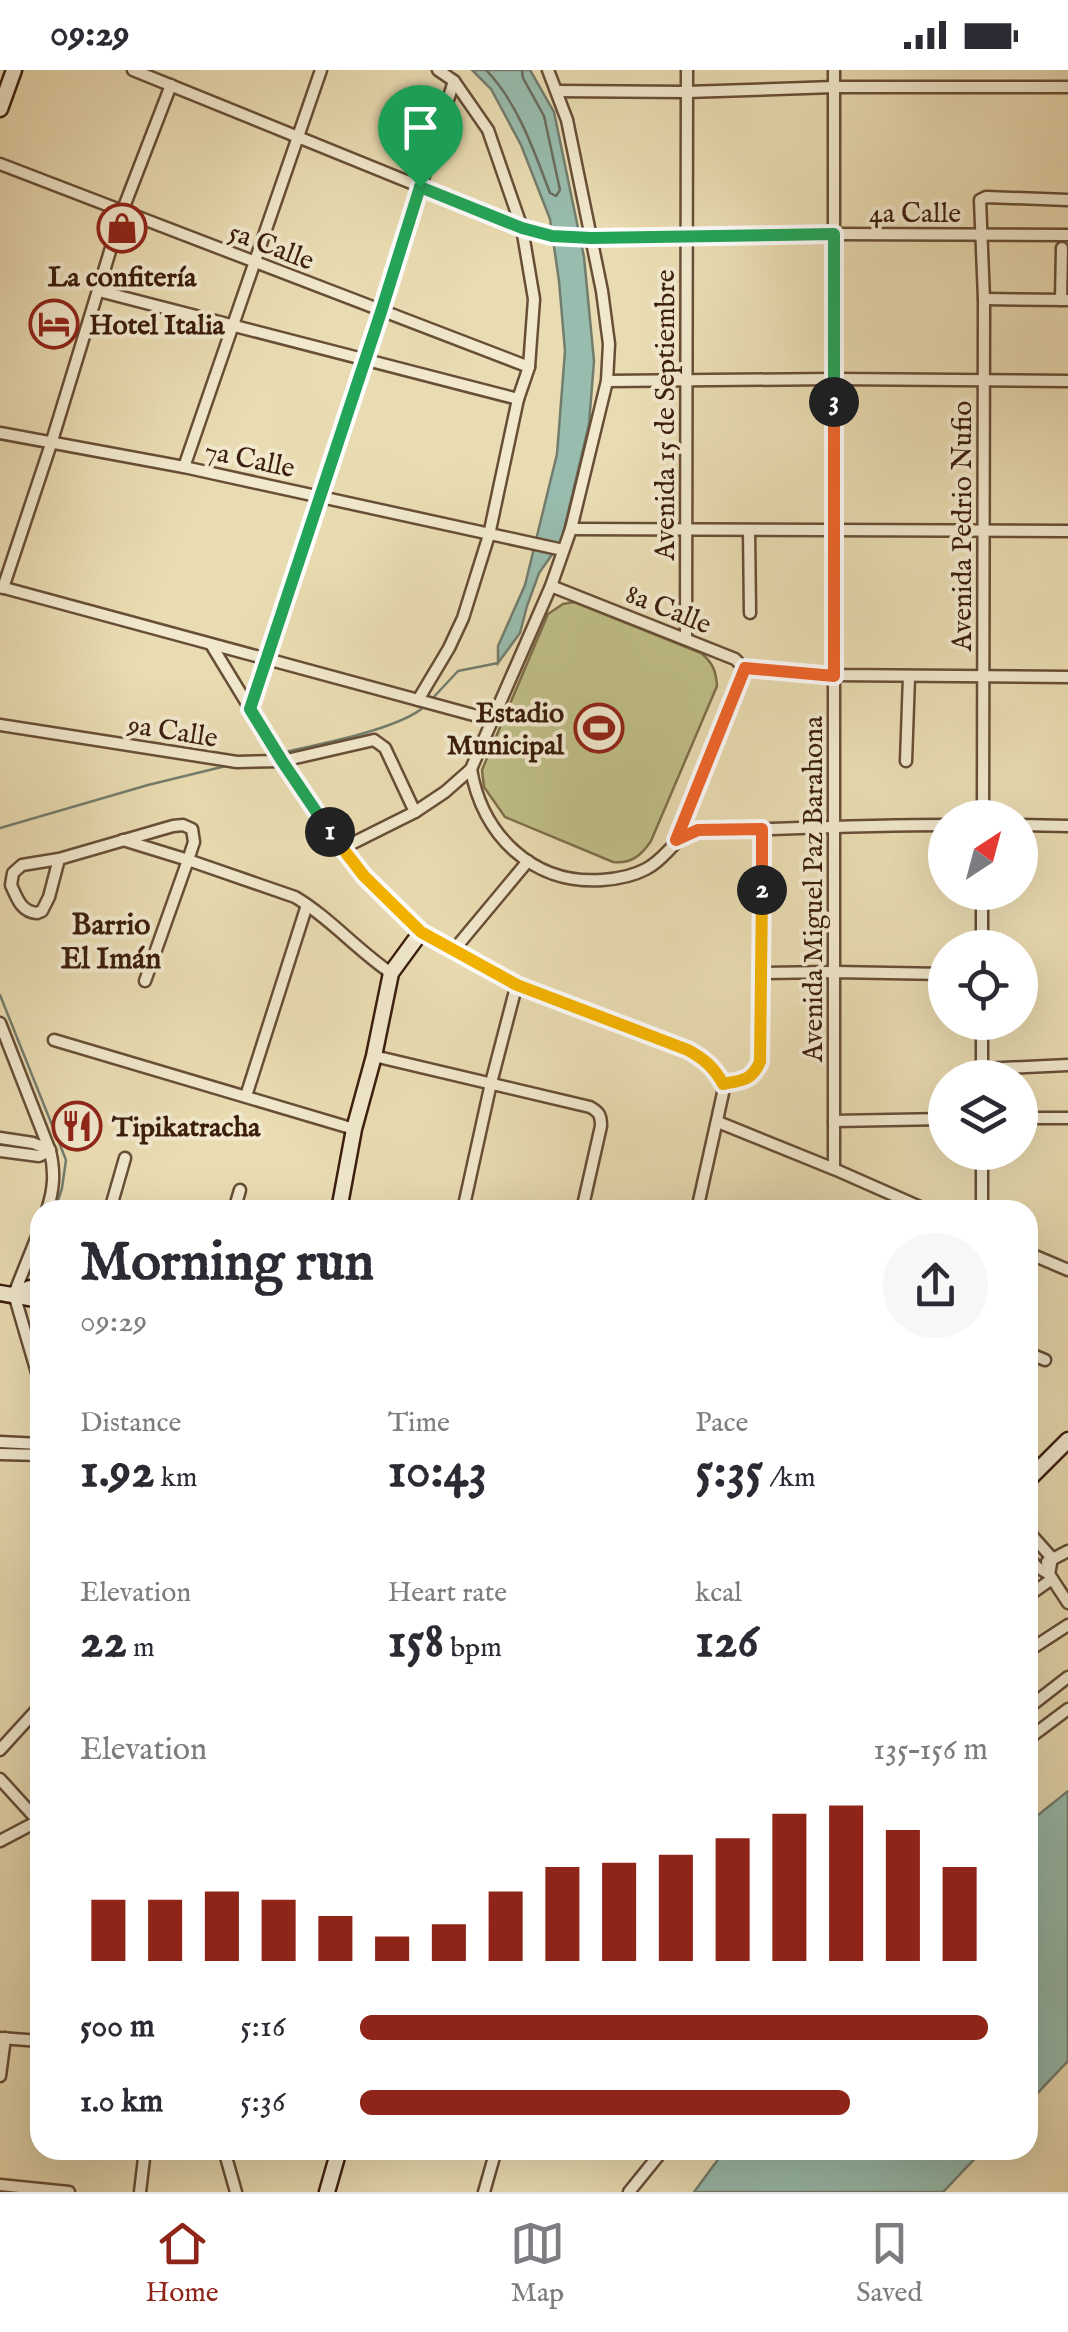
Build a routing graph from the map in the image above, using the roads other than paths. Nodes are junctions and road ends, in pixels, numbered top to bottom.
1 (14, 70) edge
2 (133, 70) edge
3 (321, 70) edge
4 (438, 70) edge
5 (548, 70) edge
6 (687, 70) edge
7 (834, 70) edge
8 (454, 81) junction
9 (171, 85) junction
10 (834, 87) junction
11 (1068, 87) edge
12 (557, 91) junction
13 (687, 92) junction
14 (0, 109) edge
15 (296, 136) junction
16 (0, 164) edge
17 (420, 187) junction
18 (1068, 200) edge
19 (122, 212) junction
20 (522, 228) junction
21 (834, 234) junction
22 (982, 234) junction
23 (687, 236) junction
24 (1068, 236) edge
25 (586, 237) junction
26 (1062, 248) dead end
27 (253, 262) junction
28 (99, 291) junction
29 (984, 298) junction
30 (1065, 300) edge
31 (381, 312) junction
32 (234, 326) junction
33 (365, 360) junction
34 (529, 367) junction
35 (834, 379) junction
36 (607, 381) junction
37 (687, 381) junction
38 (1068, 381) edge
39 (983, 382) junction
40 (518, 398) junction
41 (0, 433) edge
42 (51, 444) junction
43 (184, 467) junction
44 (319, 496) junction
45 (571, 528) junction
46 (686, 530) junction
47 (748, 530) junction
48 (834, 530) junction
49 (983, 530) junction
50 (1068, 530) edge
51 (490, 535) junction
52 (563, 550) junction
53 (551, 586) junction
54 (2, 588) edge
55 (750, 613) dead end
56 (686, 639) junction
57 (212, 646) junction
58 (265, 659) junction
59 (745, 668) junction
60 (834, 676) junction
61 (909, 677) junction
62 (983, 678) junction
63 (1068, 678) edge
64 (418, 700) junction
65 (250, 709) junction
66 (492, 720) junction
67 (0, 725) edge
68 (282, 761) junction
69 (906, 761) dead end
70 (471, 769) junction
71 (982, 800) edge
72 (414, 812) junction
73 (928, 825) edge
74 (1038, 825) edge
75 (834, 826) junction
76 (1068, 826) edge
77 (762, 829) junction
78 (122, 840) junction
79 (676, 840) junction
80 (342, 848) junction
81 (59, 859) junction
82 (188, 860) junction
83 (528, 861) junction
84 (307, 904) junction
85 (421, 932) junction
86 (453, 951) junction
87 (834, 972) junction
88 (390, 973) junction
89 (762, 973) junction
90 (928, 974) edge
91 (145, 981) dead end
92 (515, 991) dead end
93 (0, 1023) edge
94 (54, 1040) dead end
95 (374, 1056) junction
96 (1068, 1065) edge
97 (1038, 1068) edge
98 (491, 1082) junction
99 (723, 1084) junction
100 (246, 1096) junction
101 (928, 1118) edge
102 (1038, 1118) edge
103 (1068, 1118) edge
104 (834, 1121) junction
105 (718, 1122) junction
106 (354, 1129) junction
107 (0, 1138) edge
108 (0, 1151) edge
109 (50, 1151) junction
110 (125, 1158) dead end
111 (834, 1169) junction
112 (982, 1170) edge
113 (240, 1190) dead end
114 (51, 1200) edge
115 (113, 1200) edge
116 (237, 1200) edge
117 (341, 1200) edge
118 (465, 1200) edge
119 (584, 1200) edge
120 (699, 1200) edge
121 (904, 1200) edge
122 (982, 1200) edge
123 (30, 1249) edge
124 (1038, 1257) edge
125 (1068, 1270) edge
126 (7, 1294) edge
127 (30, 1356) edge
128 (1038, 1357) edge
129 (1045, 1360) dead end
130 (1068, 1440) edge
131 (0, 1442) edge
132 (30, 1444) edge
133 (0, 1454) edge
134 (30, 1455) edge
135 (1038, 1470) edge
136 (1038, 1542) edge
137 (1068, 1551) edge
138 (1052, 1558) junction
139 (1038, 1566) edge
140 (1038, 1568) edge
141 (1050, 1576) junction
142 (1038, 1587) edge
143 (1068, 1603) edge
144 (1068, 1626) edge
145 (1038, 1646) edge
146 (1068, 1677) edge
147 (1038, 1700) edge
148 (1068, 1710) edge
149 (30, 1717) edge
150 (1038, 1732) edge
151 (0, 1750) edge
152 (0, 1779) edge
153 (30, 1812) edge
154 (30, 1826) edge
155 (0, 1841) edge
156 (2, 2038) edge
157 (30, 2040) edge
158 (0, 2076) edge
159 (143, 2160) edge
160 (227, 2160) edge
161 (336, 2160) edge
162 (493, 2160) edge
163 (656, 2160) edge
164 (0, 2186) edge
165 (69, 2192) edge
166 (140, 2192) edge
167 (236, 2192) edge
168 (327, 2192) edge
169 (484, 2192) edge
170 (629, 2192) edge

1 - 14 street
2 - 9 street, 4a Calle
3 - 15 street
4 - 8 street
5 - 12 street
6 - 13 street, Avenida 15 de Septiembre
7 - 10 street, Avenida Miguel Paz Barahona
8 - 17 street
8 - 20 street
9 - 15 street, 4a Calle
9 - 19 street
10 - 11 street
10 - 13 street
10 - 21 street, Avenida Miguel Paz Barahona
12 - 13 street
12 - 25 street
13 - 23 street, Avenida 15 de Septiembre
15 - 17 street, 4a Calle
15 - 27 street
16 - 19 street, 5a Calle
17 - 20 street, 4a Calle
17 - 31 street
18 - 22 street
19 - 27 street, 5a Calle
19 - 28 street
20 - 25 street, 4a Calle
20 - 34 street
21 - 22 street, 4a Calle
21 - 23 street, 4a Calle
21 - 35 street, Avenida Miguel Paz Barahona
22 - 24 street, 4a Calle
22 - 29 street, Avenida Pedrio Nufio
23 - 25 street, 4a Calle
23 - 37 street, Avenida 15 de Septiembre
25 - 36 street
26 - 30 street
27 - 31 street, 5a Calle
27 - 32 street
28 - 32 street
28 - 42 street
29 - 30 street
29 - 39 street, Avenida Pedrio Nufio
31 - 33 street
31 - 34 street, 5a Calle
32 - 33 street
32 - 43 street
33 - 40 street
33 - 44 street
34 - 40 street
35 - 37 street
35 - 39 street
35 - 48 street, Avenida Miguel Paz Barahona
36 - 37 street
36 - 45 street
37 - 46 street, Avenida 15 de Septiembre
38 - 39 street
39 - 49 street, Avenida Pedrio Nufio
40 - 51 street
41 - 42 street, 7a Calle
42 - 43 street, 7a Calle
42 - 54 street
43 - 44 street, 7a Calle
44 - 51 street, 7a Calle
44 - 58 street
45 - 46 street
45 - 52 street
46 - 47 street
46 - 56 street, Avenida 15 de Septiembre
47 - 48 street
47 - 55 street
48 - 49 street
48 - 60 street, Avenida Miguel Paz Barahona
49 - 50 street
49 - 62 street, Avenida Pedrio Nufio
51 - 52 street, 7a Calle
51 - 64 street
52 - 53 street
53 - 56 street, 8a Calle
53 - 66 street
54 - 57 street
56 - 59 street, 8a Calle
57 - 58 street
57 - 65 street
58 - 64 street
58 - 65 street
59 - 60 street, 8a Calle
59 - 79 street
60 - 61 street, 8a Calle
60 - 75 street, Avenida Miguel Paz Barahona
61 - 62 street, 8a Calle
61 - 69 street
62 - 63 street, 8a Calle
62 - 71 street, Avenida Pedrio Nufio
64 - 66 street
65 - 68 street
66 - 70 street
67 - 68 street, 9a Calle
68 - 72 street, 9a Calle
68 - 80 street
70 - 72 street
70 - 83 street
72 - 80 street
73 - 75 street
74 - 76 street
75 - 77 street
75 - 87 street, Avenida Miguel Paz Barahona
77 - 79 street
77 - 89 street
78 - 81 street
78 - 82 street
78 - 82 street
79 - 83 street
80 - 85 street
81 - 81 street
82 - 84 street
82 - 91 street
83 - 86 street
84 - 88 street
84 - 100 street
85 - 86 street
85 - 88 street
86 - 99 street
87 - 89 street
87 - 90 street
87 - 104 street, Avenida Miguel Paz Barahona
88 - 95 street
89 - 99 street
92 - 98 street
93 - 109 street
94 - 100 street
95 - 98 street
95 - 106 street
96 - 97 street
98 - 118 street
98 - 119 street
99 - 105 street
100 - 106 street
101 - 104 street
102 - 103 street
104 - 111 street, Avenida Miguel Paz Barahona
105 - 111 street
105 - 120 street
106 - 117 street
107 - 109 street
108 - 109 street
109 - 114 street
110 - 115 street
111 - 121 street
112 - 122 street
113 - 116 street
123 - 126 street
124 - 125 street
126 - 127 street
128 - 129 street
130 - 135 street
131 - 132 street
133 - 134 street
136 - 138 street
137 - 138 street
138 - 139 street
138 - 141 street
140 - 141 street
141 - 142 street
141 - 143 street
144 - 145 street
146 - 147 street
148 - 150 street
149 - 151 street
152 - 153 street
154 - 155 street
156 - 157 street
156 - 158 street
159 - 166 street
160 - 167 street
161 - 168 street
162 - 169 street
163 - 170 street
164 - 165 street

